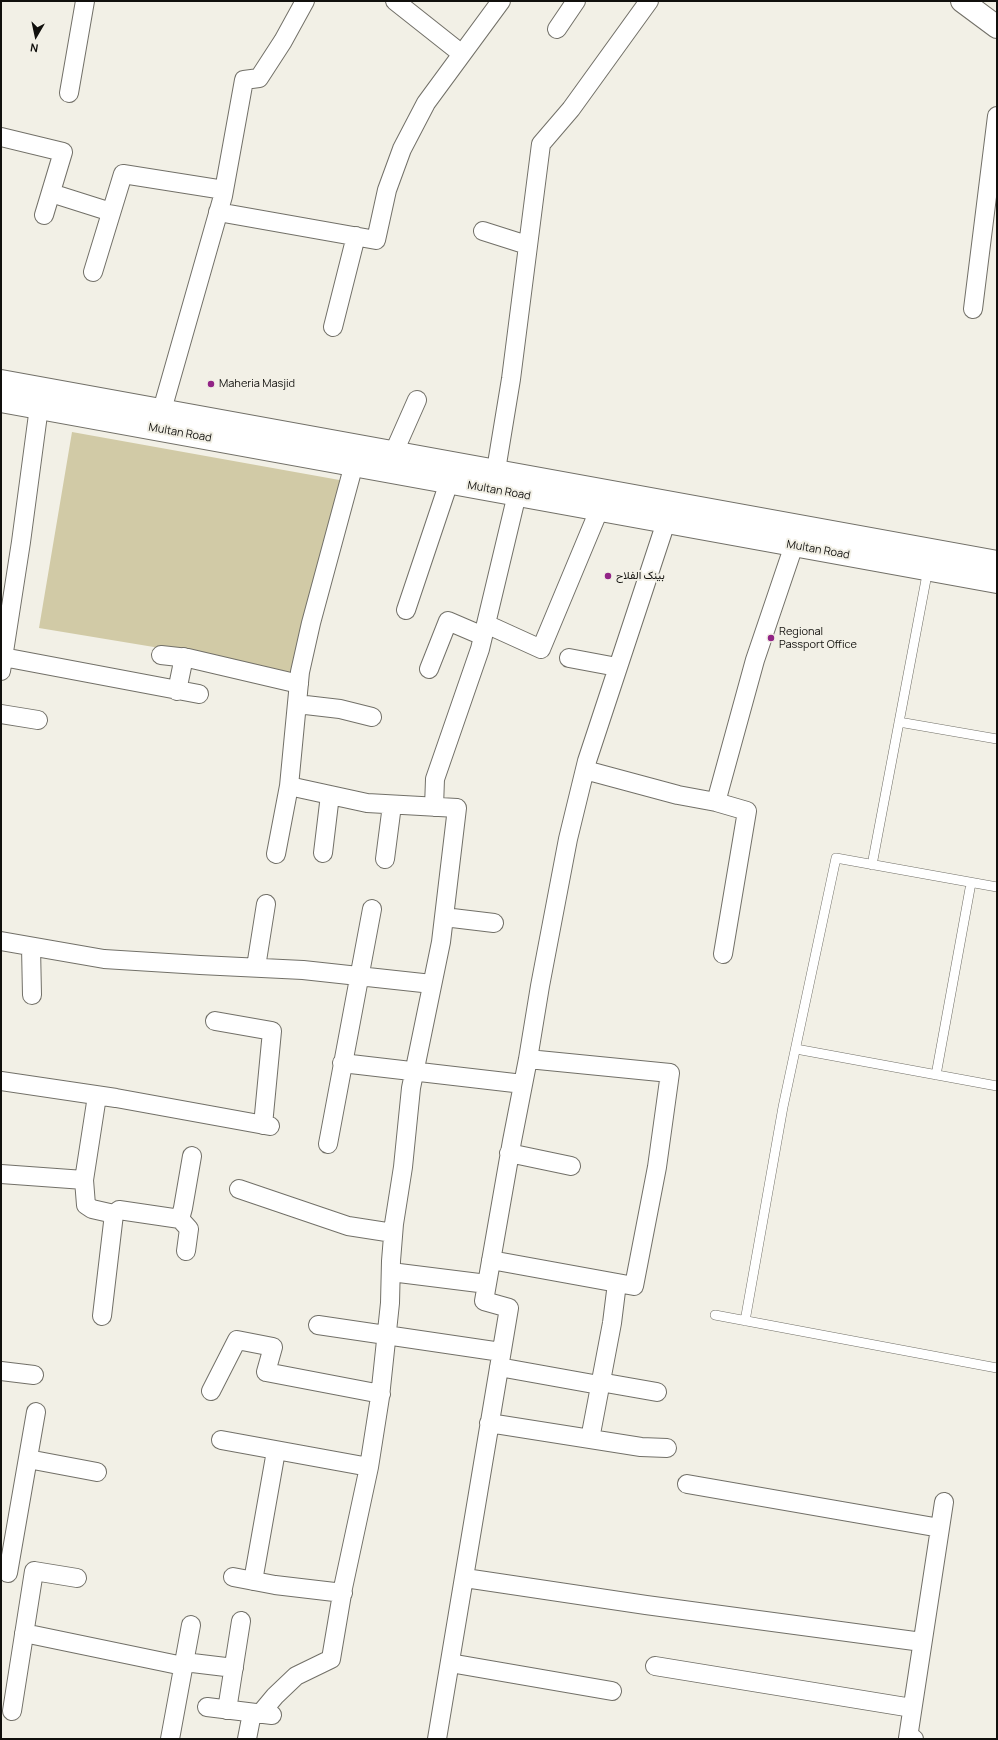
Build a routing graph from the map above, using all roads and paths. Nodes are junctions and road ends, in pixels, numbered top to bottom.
1 (85, 1) edge
2 (306, 1) edge
3 (395, 1) edge
4 (501, 1) edge
5 (576, 1) edge
6 (649, 1) edge
7 (962, 1) edge
8 (997, 27) edge
9 (557, 29) dead end
10 (462, 54) junction
11 (69, 92) dead end
12 (997, 116) edge
13 (1, 136) edge
14 (224, 190) junction
15 (51, 193) junction
16 (112, 212) junction
17 (218, 212) junction
18 (44, 215) dead end
19 (483, 231) dead end
20 (356, 236) junction
21 (527, 245) junction
22 (93, 272) dead end
23 (973, 309) dead end
24 (333, 328) dead end
25 (1, 381) edge
26 (417, 400) dead end
27 (1, 401) edge
28 (39, 407) junction
29 (162, 410) junction
30 (394, 452) junction
31 (354, 464) junction
32 (496, 470) junction
33 (449, 482) junction
34 (517, 494) junction
35 (598, 510) junction
36 (666, 522) junction
37 (794, 545) junction
38 (997, 562) edge
39 (928, 569) junction
40 (997, 582) edge
41 (406, 610) dead end
42 (485, 630) junction
43 (161, 655) dead end
44 (184, 658) junction
45 (569, 658) dead end
46 (2, 663) edge
47 (617, 667) junction
48 (429, 669) dead end
49 (299, 684) junction
50 (176, 690) junction
51 (198, 694) dead end
52 (297, 704) junction
53 (1, 714) edge
54 (372, 718) dead end
55 (38, 720) dead end
56 (899, 722) junction
57 (997, 739) edge
58 (585, 770) junction
59 (289, 786) junction
60 (330, 795) junction
61 (716, 802) junction
62 (392, 805) junction
63 (434, 807) junction
64 (323, 853) dead end
65 (276, 854) dead end
66 (385, 859) dead end
67 (872, 865) junction
68 (971, 883) junction
69 (997, 887) edge
70 (266, 904) dead end
71 (372, 909) dead end
72 (444, 917) junction
73 (494, 923) dead end
74 (1, 941) edge
75 (31, 947) junction
76 (724, 954) dead end
77 (256, 967) junction
78 (359, 977) junction
79 (432, 984) junction
80 (32, 995) dead end
81 (215, 1022) dead end
82 (796, 1049) junction
83 (528, 1059) junction
84 (342, 1063) junction
85 (414, 1072) junction
86 (936, 1074) junction
87 (1, 1081) edge
88 (523, 1084) junction
89 (997, 1086) edge
90 (97, 1096) junction
91 (328, 1144) dead end
92 (510, 1153) junction
93 (192, 1156) dead end
94 (571, 1166) dead end
95 (1, 1174) edge
96 (84, 1180) junction
97 (239, 1190) dead end
98 (114, 1214) junction
99 (180, 1219) junction
100 (393, 1233) junction
101 (186, 1251) dead end
102 (491, 1260) junction
103 (390, 1272) junction
104 (618, 1283) junction
105 (487, 1284) junction
106 (715, 1315) dead end
107 (102, 1316) dead end
108 (745, 1321) junction
109 (318, 1325) dead end
110 (388, 1334) junction
111 (500, 1360) junction
112 (997, 1368) edge
113 (1, 1371) edge
114 (34, 1375) dead end
115 (599, 1384) junction
116 (211, 1391) dead end
117 (657, 1392) dead end
118 (381, 1394) junction
119 (36, 1412) dead end
120 (489, 1423) junction
121 (590, 1439) junction
122 (221, 1440) dead end
123 (667, 1448) dead end
124 (276, 1451) junction
125 (28, 1459) junction
126 (369, 1467) junction
127 (98, 1472) dead end
128 (687, 1484) dead end
129 (944, 1502) dead end
130 (940, 1528) junction
131 (5, 1573) edge
132 (233, 1577) dead end
133 (33, 1578) junction
134 (77, 1578) dead end
135 (465, 1578) junction
136 (253, 1581) junction
137 (343, 1593) junction
138 (241, 1621) dead end
139 (191, 1625) dead end
140 (24, 1633) junction
141 (922, 1642) junction
142 (450, 1662) junction
143 (184, 1664) junction
144 (655, 1666) dead end
145 (234, 1668) junction
146 (612, 1691) dead end
147 (8, 1693) edge
148 (207, 1707) dead end
149 (912, 1708) junction
150 (227, 1710) junction
151 (12, 1711) dead end
152 (262, 1714) junction
153 (170, 1739) edge
154 (248, 1739) edge
155 (438, 1739) edge
156 (914, 1739) edge

1 - 11 street
2 - 14 street
3 - 10 street
4 - 10 street
5 - 9 street
6 - 21 street
7 - 8 main road
10 - 20 street
12 - 23 street
13 - 15 street
14 - 16 street
14 - 17 street
15 - 16 street
15 - 18 street
16 - 22 street
17 - 20 street
17 - 29 street
19 - 21 street
20 - 24 street
21 - 32 street
25 - 29 main road, Multan Road
26 - 30 street
27 - 28 main road, Multan Road
28 - 31 main road, Multan Road
28 - 46 street
29 - 30 main road, Multan Road
30 - 32 main road, Multan Road
31 - 33 main road, Multan Road
31 - 49 street
32 - 38 main road, Multan Road
33 - 34 main road, Multan Road
33 - 41 street
34 - 35 main road, Multan Road
34 - 42 street
35 - 36 main road, Multan Road
35 - 42 street
36 - 37 main road, Multan Road
36 - 47 street
37 - 39 main road, Multan Road
37 - 61 street
39 - 40 main road, Multan Road
39 - 56 lane
42 - 48 street
42 - 63 street
43 - 44 street
44 - 49 street
44 - 50 street
45 - 47 street
46 - 50 street
47 - 58 street
49 - 52 street
50 - 51 street
52 - 54 street
52 - 59 street
53 - 55 street
56 - 57 lane
56 - 67 lane
58 - 61 street
58 - 83 street
59 - 60 street
59 - 65 street
60 - 62 street
60 - 64 street
61 - 76 street
62 - 63 street
62 - 66 street
63 - 72 street
67 - 68 lane
67 - 82 lane
68 - 69 lane
68 - 86 lane
70 - 77 street
71 - 78 street
72 - 73 street
72 - 79 street
74 - 75 street
75 - 77 street
75 - 80 street
77 - 78 street
78 - 79 street
78 - 84 street
79 - 85 street
81 - 90 street
82 - 86 lane
82 - 108 lane
83 - 88 street
83 - 104 street
84 - 85 street
84 - 91 street
85 - 88 street
85 - 100 street
86 - 89 lane
87 - 90 street
88 - 92 street
90 - 96 street
92 - 94 street
92 - 102 street
93 - 99 street
95 - 96 street
96 - 98 street
97 - 100 street
98 - 99 street
98 - 107 street
99 - 101 street
100 - 103 street
102 - 104 street
102 - 105 street
103 - 105 street
103 - 110 street
104 - 115 street
105 - 111 street
106 - 108 lane
108 - 112 lane
109 - 110 street
110 - 111 street
110 - 118 street
111 - 115 street
111 - 120 street
113 - 114 street
115 - 117 street
115 - 121 street
116 - 118 street
118 - 126 street
119 - 125 street
120 - 121 street
120 - 135 street
121 - 123 street
122 - 124 street
124 - 126 street
124 - 136 street
125 - 127 street
125 - 131 street
126 - 137 street
128 - 130 street
129 - 130 street
130 - 141 street
131 - 133 street
132 - 136 street
133 - 134 street
133 - 140 street
135 - 141 street
135 - 142 street
136 - 137 street
137 - 152 street
138 - 145 street
139 - 143 street
140 - 143 street
140 - 147 street
141 - 149 street
142 - 146 street
142 - 155 street
143 - 145 street
143 - 153 street
144 - 149 street
145 - 150 street
147 - 151 street
148 - 150 street
149 - 156 street
150 - 152 street
152 - 154 street

